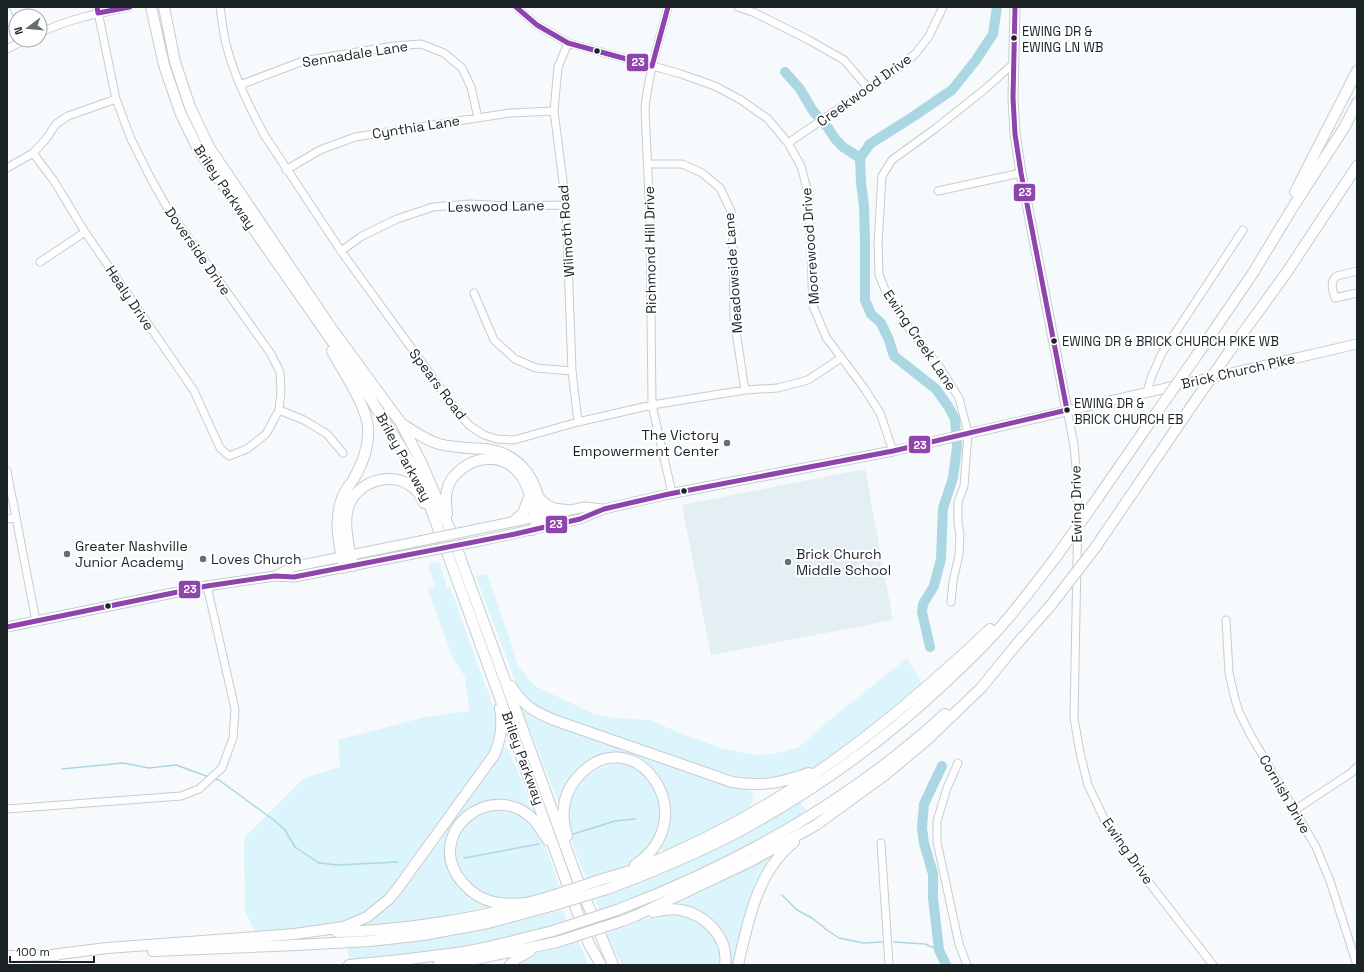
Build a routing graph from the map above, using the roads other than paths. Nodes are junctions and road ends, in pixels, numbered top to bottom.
1 (130, 7) edge
2 (151, 7) edge
3 (220, 7) edge
4 (516, 7) edge
5 (668, 7) edge
6 (738, 7) edge
7 (943, 7) edge
8 (1015, 7) edge
9 (97, 10) edge
10 (756, 10) edge
11 (165, 11) edge
12 (48, 28) edge
13 (568, 43) junction
14 (1013, 64) junction
15 (652, 66) junction
16 (1357, 71) edge
17 (240, 85) junction
18 (868, 88) junction
19 (116, 99) junction
20 (1357, 103) edge
21 (554, 111) junction
22 (478, 118) junction
23 (788, 143) junction
24 (33, 153) junction
25 (648, 164) junction
26 (1357, 166) edge
27 (7, 168) edge
28 (286, 170) junction
29 (1020, 173) junction
30 (938, 191) dead end
31 (566, 205) junction
32 (1243, 230) dead end
33 (85, 232) junction
34 (341, 251) junction
35 (40, 262) dead end
36 (1357, 271) edge
37 (1252, 273) junction
38 (474, 293) dead end
39 (1357, 293) edge
40 (304, 302) junction
41 (1357, 344) edge
42 (841, 358) junction
43 (572, 371) junction
44 (745, 390) junction
45 (1147, 392) junction
46 (652, 405) junction
47 (279, 410) junction
48 (1067, 410) junction
49 (578, 422) junction
50 (400, 423) junction
51 (966, 433) junction
52 (220, 448) joint
53 (892, 451) junction
54 (344, 453) dead end
55 (7, 471) edge
56 (672, 493) junction
57 (534, 496) junction
58 (604, 509) junction
59 (567, 510) junction
60 (16, 518) junction
61 (7, 519) edge
62 (514, 521) junction
63 (538, 522) junction
64 (449, 528) junction
65 (346, 556) junction
66 (348, 567) junction
67 (455, 574) junction
68 (274, 576) junction
69 (207, 586) junction
70 (1029, 592) junction
71 (951, 602) dead end
72 (1226, 620) dead end
73 (36, 621) junction
74 (7, 627) edge
75 (1016, 645) junction
76 (489, 667) junction
77 (503, 675) junction
78 (958, 763) dead end
79 (1357, 767) edge
80 (821, 770) junction
81 (7, 809) edge
82 (1295, 810) junction
83 (816, 825) junction
84 (881, 843) dead end
85 (562, 869) junction
86 (617, 875) junction
87 (578, 881) junction
88 (605, 884) junction
89 (550, 902) junction
90 (527, 903) junction
91 (635, 916) junction
92 (295, 934) junction
93 (590, 944) junction
94 (542, 946) junction
95 (51, 955) junction
96 (7, 956) edge
97 (349, 965) edge
98 (438, 965) edge
99 (510, 965) edge
100 (595, 965) edge
101 (601, 965) edge
102 (613, 965) edge
103 (725, 965) edge
104 (738, 965) edge
105 (889, 965) edge
106 (967, 965) edge
107 (1213, 965) edge
108 (1357, 965) edge

1 - 9 street
2 - 40 highway, Briley Parkway
3 - 17 street, Spears Road
4 - 13 street, Moorewood Drive
5 - 15 street, Richmond Hill Drive
6 - 10 street
7 - 18 street, Creekwood Drive
8 - 14 main road, Ewing Drive
9 - 12 street
9 - 19 street, Doverside Drive
10 - 18 street
11 - 50 highway, Briley Parkway
13 - 15 street, Moorewood Drive
13 - 21 street, Wilmoth Road
14 - 29 main road, Ewing Drive
14 - 51 street, Ewing Creek Lane
15 - 23 street, Moorewood Drive
15 - 25 street, Richmond Hill Drive
16 - 37 highway
17 - 22 street, Sennadale Lane
17 - 28 street, Spears Road
18 - 23 street, Creekwood Drive
19 - 24 street
19 - 47 street, Doverside Drive
20 - 37 highway
21 - 22 street, Cynthia Lane
21 - 31 street, Wilmoth Road
22 - 28 street, Cynthia Lane
23 - 42 street, Moorewood Drive
24 - 27 street
24 - 33 street, Healy Drive
25 - 44 street, Meadowside Lane
25 - 46 street, Richmond Hill Drive
26 - 75 highway, bridge
28 - 34 street, Spears Road
29 - 30 street
29 - 48 main road, Ewing Drive
31 - 34 street, Leswood Lane
31 - 43 street, Wilmoth Road
32 - 45 street
33 - 35 street
33 - 52 street, Healy Drive
34 - 49 street, Spears Road
36 - 39 street
37 - 70 highway, bridge
38 - 43 street
40 - 65 highway
40 - 67 highway, Briley Parkway
41 - 45 main road, Brick Church Pike
42 - 44 street, Spears Road
42 - 53 street, Moorewood Drive
43 - 49 street, Wilmoth Road
44 - 46 street, Spears Road
45 - 48 main road, Brick Church Pike
46 - 49 street, Spears Road
46 - 56 street, Richmond Hill Drive
47 - 52 street, Doverside Drive
47 - 54 street
48 - 51 main road, Brick Church Pike
48 - 107 street, Ewing Drive
50 - 57 highway
50 - 64 highway, Briley Parkway
51 - 53 main road, Brick Church Pike
51 - 71 street, Ewing Creek Lane
53 - 56 main road, Brick Church Pike
55 - 60 street
56 - 58 main road, Brick Church Pike
57 - 59 highway
57 - 62 highway
57 - 63 highway
57 - 64 highway
58 - 59 main road, Brick Church Pike
58 - 63 main road, Brick Church Pike
59 - 63 main road, Brick Church Pike
60 - 61 street
60 - 73 street
62 - 63 main road, Brick Church Pike
62 - 65 main road, Brick Church Pike, bridge
63 - 66 main road, Brick Church Pike, bridge
64 - 77 highway, Briley Parkway
65 - 66 highway
65 - 67 highway
65 - 68 main road, Brick Church Pike
66 - 68 main road, Brick Church Pike
67 - 76 highway, Briley Parkway
68 - 69 main road, Brick Church Pike
69 - 73 main road, Brick Church Pike
69 - 81 street
70 - 80 highway
70 - 88 highway
72 - 82 street, Cornish Drive
73 - 74 main road, Brick Church Pike
75 - 83 highway
75 - 97 highway, bridge
76 - 85 highway, Briley Parkway
76 - 92 highway
77 - 80 highway
77 - 87 highway, Briley Parkway
78 - 106 street
79 - 82 street
80 - 86 highway
82 - 108 street, Cornish Drive
83 - 91 highway
83 - 104 highway
84 - 105 street
85 - 90 highway
85 - 93 highway, Briley Parkway
86 - 87 highway
86 - 88 highway
87 - 102 highway, Briley Parkway
88 - 89 highway, bridge
89 - 90 highway
89 - 95 highway
90 - 92 highway
91 - 94 highway, bridge
91 - 103 highway
92 - 95 highway
93 - 100 highway
93 - 101 highway, Briley Parkway
94 - 98 highway
94 - 99 highway
95 - 96 highway

